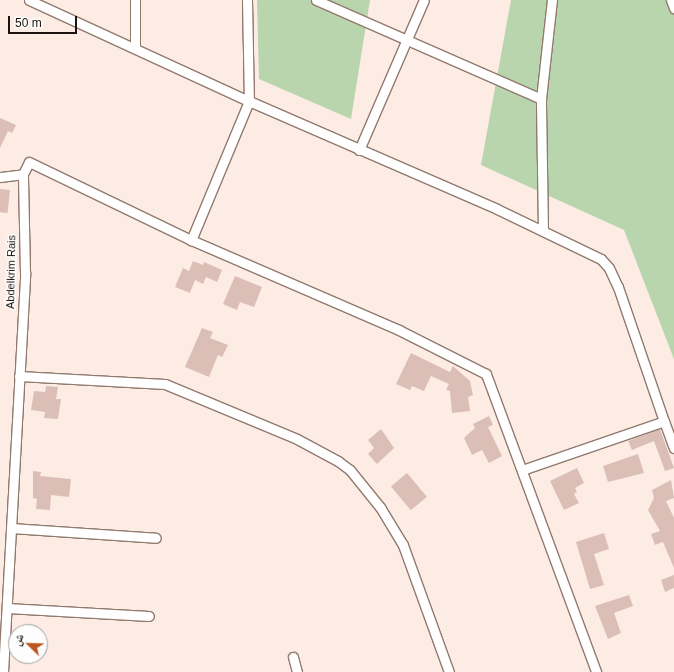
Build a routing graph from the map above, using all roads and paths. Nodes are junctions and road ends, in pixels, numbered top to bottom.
1 (30, 0) edge
2 (136, 0) edge
3 (247, 0) edge
4 (316, 0) edge
5 (424, 0) edge
6 (552, 0) edge
7 (671, 0) edge
8 (674, 8) edge
9 (406, 40) junction
10 (135, 47) junction
11 (541, 99) junction
12 (249, 101) junction
13 (359, 150) junction
14 (23, 174) junction
15 (0, 177) edge
16 (543, 231) junction
17 (191, 240) junction
18 (19, 376) junction
19 (664, 421) junction
20 (674, 448) edge
21 (522, 470) junction
22 (11, 528) junction
23 (156, 538) dead end
24 (6, 608) junction
25 (149, 616) dead end
26 (293, 657) dead end
27 (3, 672) edge
28 (298, 672) edge
29 (449, 672) edge
30 (596, 672) edge

1 - 10 street
2 - 10 street
3 - 12 street
4 - 9 street
5 - 9 street
6 - 11 street
7 - 8 street
9 - 11 street
9 - 13 street
10 - 12 street
11 - 16 street
12 - 13 street
12 - 17 street
13 - 16 street
14 - 15 street
14 - 17 street, Abdelkrim Rais
14 - 18 street, Abdelkrim Rais
16 - 19 street
17 - 21 street
18 - 22 street, Abdelkrim Rais
18 - 29 street
19 - 20 street
19 - 21 street
21 - 30 street
22 - 23 street
22 - 24 street, Abdelkrim Rais
24 - 25 street
24 - 27 street, Abdelkrim Rais
26 - 28 street

